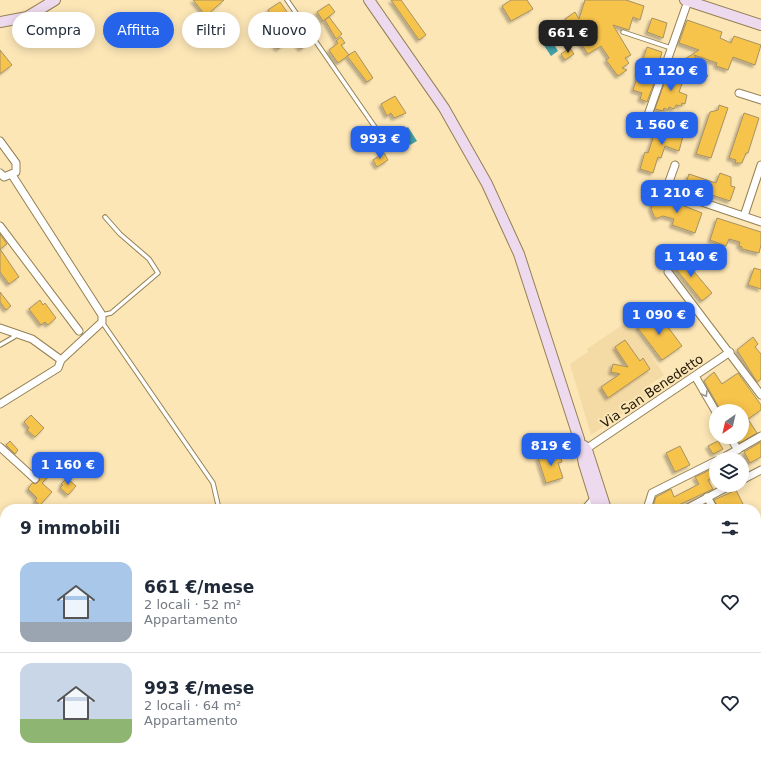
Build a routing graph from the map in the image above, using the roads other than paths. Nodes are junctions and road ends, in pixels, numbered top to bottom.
1 (55, 0) edge
2 (285, 0) edge
3 (369, 0) edge
4 (686, 0) edge
5 (0, 22) edge
6 (761, 25) edge
7 (623, 32) dead end
8 (671, 48) junction
9 (739, 93) dead end
10 (761, 100) edge
11 (648, 115) dead end
12 (377, 130) dead end
13 (0, 140) edge
14 (675, 165) dead end
15 (761, 165) edge
16 (0, 173) edge
17 (12, 175) junction
18 (744, 216) junction
19 (105, 217) dead end
20 (761, 222) edge
21 (0, 226) edge
22 (668, 272) dead end
23 (102, 319) junction
24 (0, 328) edge
25 (79, 331) dead end
26 (16, 334) junction
27 (0, 345) edge
28 (730, 352) junction
29 (61, 360) junction
30 (695, 376) junction
31 (759, 387) edge
32 (761, 395) edge
33 (0, 404) edge
34 (711, 404) edge
35 (761, 436) edge
36 (734, 444) edge
37 (0, 447) edge
38 (738, 450) junction
39 (584, 451) junction
40 (734, 452) edge
41 (709, 464) edge
42 (761, 470) edge
43 (749, 476) edge
44 (35, 478) dead end
45 (717, 492) edge
46 (707, 497) junction
47 (218, 504) edge
48 (595, 504) edge
49 (596, 504) edge
50 (649, 504) edge
51 (695, 504) edge
52 (711, 504) edge

1 - 5 street
2 - 12 lane
3 - 39 street
4 - 6 street
4 - 8 street
7 - 8 lane
8 - 11 street
9 - 10 street
13 - 17 street
14 - 18 street
15 - 18 street
16 - 17 street
17 - 23 street
18 - 20 street
19 - 23 lane
21 - 25 street
22 - 28 street
23 - 29 street
23 - 47 lane
24 - 26 street
26 - 27 lane
26 - 29 street
28 - 30 street, Via San Benedetto
28 - 31 street
29 - 33 street
30 -> 34 street
30 - 39 street, Via San Benedetto
31 - 32 street
35 - 38 street
36 - 38 street
37 - 44 street
38 - 40 street
39 - 48 street
39 - 49 street
41 - 50 street
42 - 43 street
45 - 46 street
46 - 51 street
46 - 52 street

